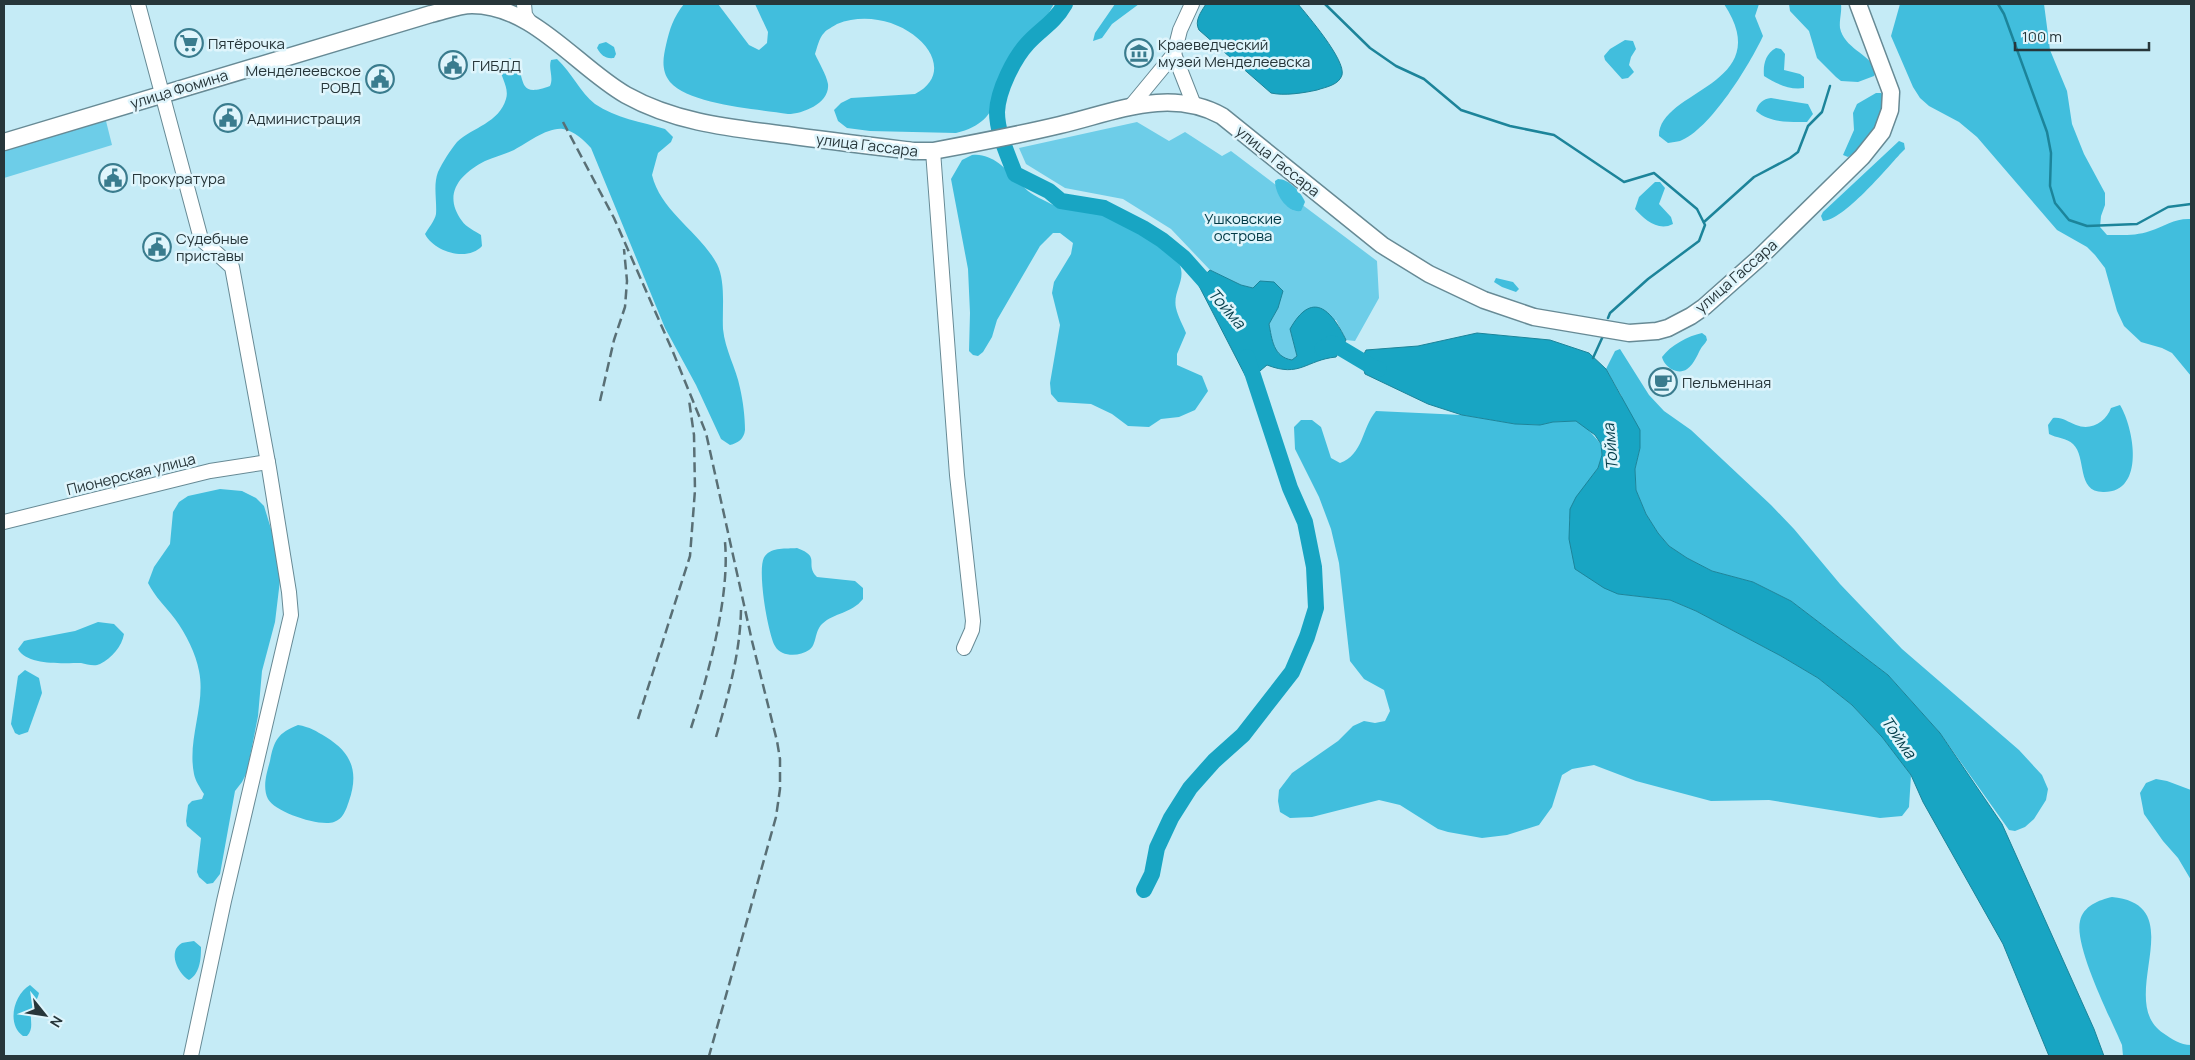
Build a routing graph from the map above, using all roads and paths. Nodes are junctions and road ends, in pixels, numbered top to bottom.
1 (138, 4) edge
2 (471, 4) edge
3 (524, 4) edge
4 (1192, 4) edge
5 (1858, 4) edge
6 (529, 21) junction
7 (1174, 54) junction
8 (163, 94) junction
9 (1194, 105) junction
10 (1131, 106) junction
11 (4, 142) edge
12 (933, 151) junction
13 (268, 462) junction
14 (4, 522) edge
15 (964, 648) dead end
16 (191, 1056) edge

1 - 8 street
2 - 6 main road, улица Гассара
2 - 8 main road, улица Фомина
3 - 6 street
4 - 7 street
5 - 9 main road, улица Гассара
6 - 12 main road, улица Гассара
7 - 9 street
7 - 10 street
8 - 11 main road, улица Фомина
8 - 13 street
9 - 10 main road, улица Гассара
10 - 12 main road, улица Гассара
12 - 15 street
13 - 14 street, Пионерская улица
13 - 16 street

